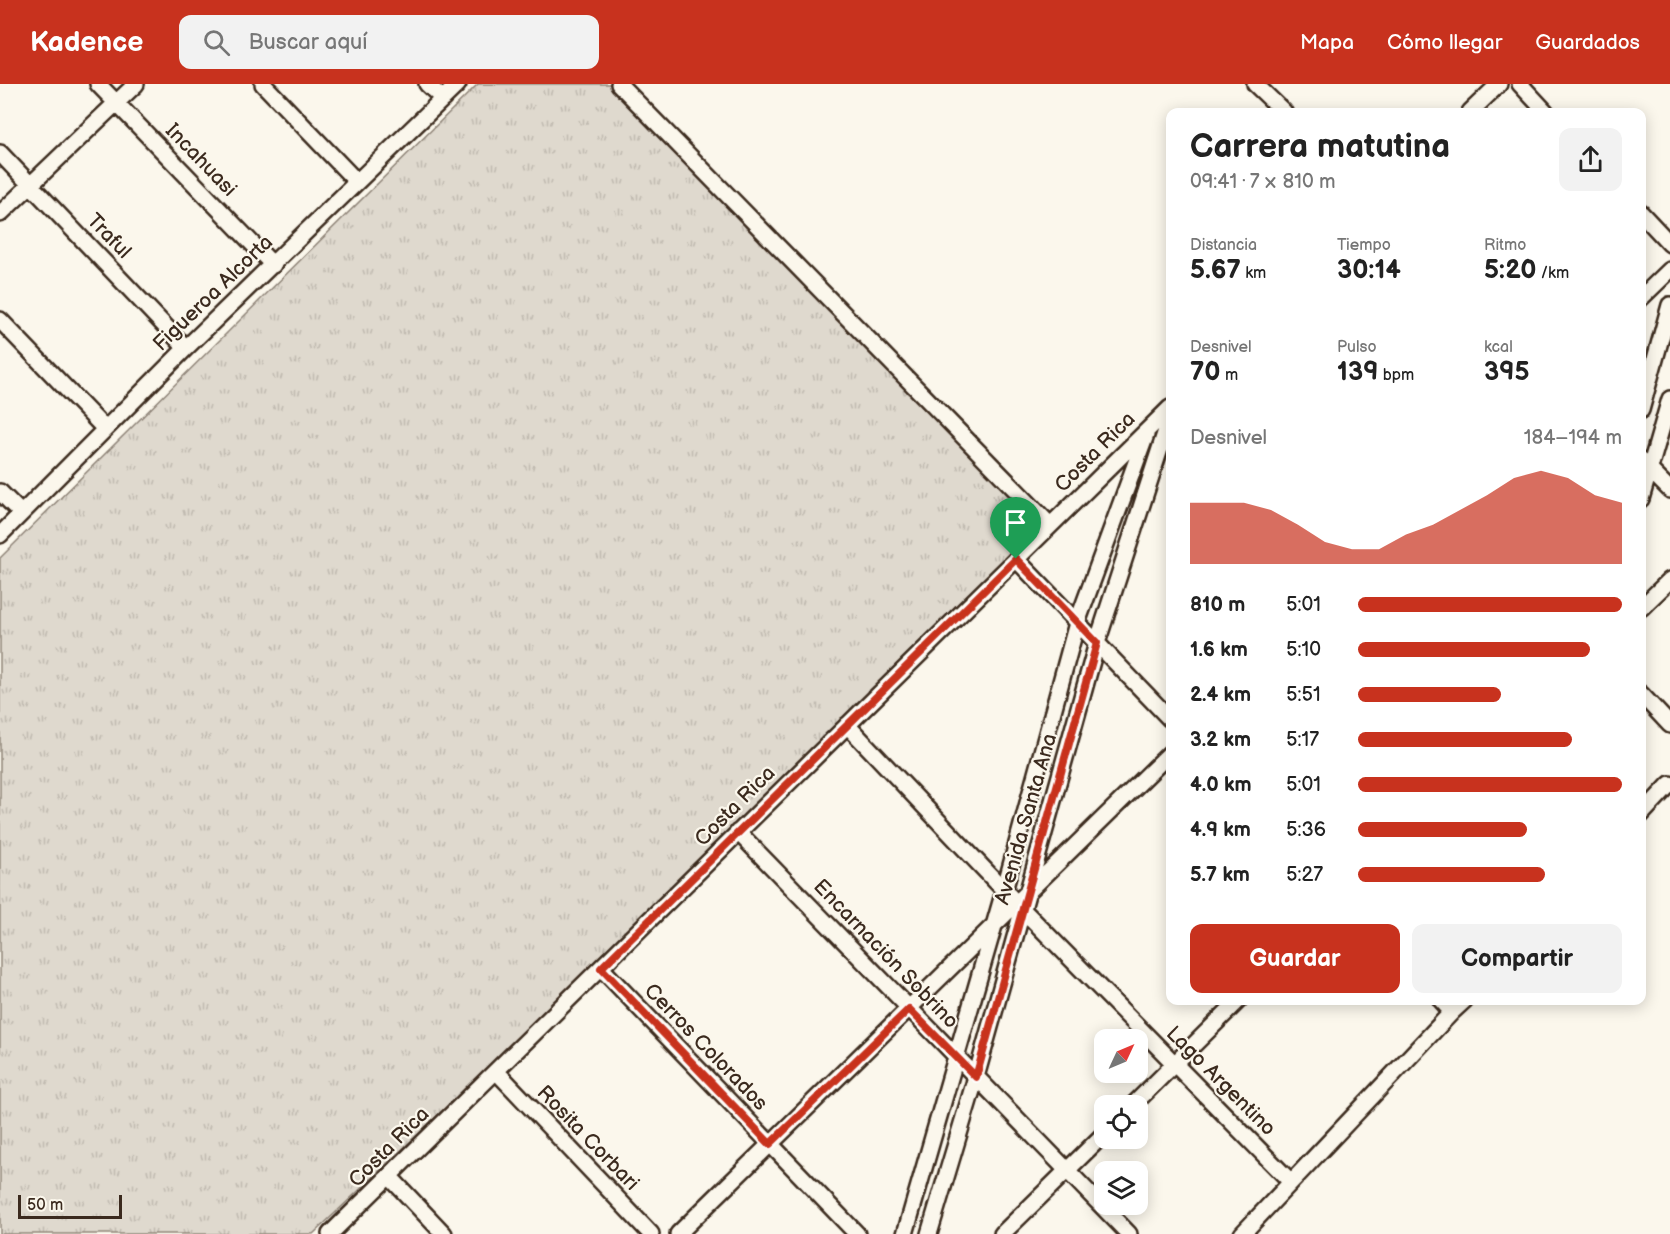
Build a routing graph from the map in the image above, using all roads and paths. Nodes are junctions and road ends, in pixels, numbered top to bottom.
1 (99, 84) edge
2 (136, 84) edge
3 (263, 84) edge
4 (428, 84) edge
5 (458, 84) edge
6 (619, 84) edge
7 (1255, 84) edge
8 (1274, 84) edge
9 (1499, 84) edge
10 (1520, 84) edge
11 (443, 99) junction
12 (1270, 99) junction
13 (117, 102) junction
14 (1280, 108) edge
15 (1474, 108) edge
16 (1542, 108) edge
17 (0, 153) edge
18 (357, 182) junction
19 (31, 184) junction
20 (0, 214) edge
21 (1646, 218) edge
22 (1670, 243) edge
23 (273, 265) junction
24 (1670, 270) edge
25 (1646, 293) edge
26 (1670, 305) edge
27 (0, 320) edge
28 (186, 348) junction
29 (1646, 392) edge
30 (1670, 399) edge
31 (1166, 412) edge
32 (105, 429) junction
33 (1148, 430) junction
34 (1166, 430) edge
35 (1646, 462) edge
36 (1646, 466) edge
37 (1670, 490) edge
38 (0, 492) edge
39 (21, 513) junction
40 (1050, 525) junction
41 (0, 535) edge
42 (1016, 559) junction
43 (1670, 580) edge
44 (1646, 603) edge
45 (1077, 623) junction
46 (1097, 643) junction
47 (1646, 699) edge
48 (1166, 715) edge
49 (1670, 725) edge
50 (847, 726) junction
51 (1166, 757) edge
52 (1670, 784) edge
53 (1646, 810) edge
54 (738, 832) junction
55 (1004, 891) junction
56 (1028, 893) junction
57 (1020, 907) junction
58 (994, 926) junction
59 (601, 968) junction
60 (1234, 1005) edge
61 (1446, 1005) edge
62 (1460, 1005) edge
63 (909, 1009) junction
64 (1452, 1012) junction
65 (956, 1057) junction
66 (1175, 1064) junction
67 (496, 1071) junction
68 (976, 1077) junction
69 (1143, 1095) edge
70 (770, 1144) junction
71 (1094, 1144) edge
72 (1067, 1170) junction
73 (389, 1176) junction
74 (1292, 1182) junction
75 (330, 1234) edge
76 (444, 1234) edge
77 (651, 1234) edge
78 (678, 1234) edge
79 (857, 1234) edge
80 (904, 1234) edge
81 (929, 1234) edge
82 (1002, 1234) edge
83 (1129, 1234) edge
84 (1242, 1234) edge

1 - 13 street, Incahuasi
2 - 13 street
3 - 18 street
4 - 11 street
5 - 11 street, Figueroa Alcorta
6 - 40 street
7 - 12 street
8 - 12 street
9 - 15 street
10 - 16 street
11 - 18 street, Figueroa Alcorta
12 - 14 street
13 - 19 street
13 - 23 street, Incahuasi
17 - 19 street, Traful
18 - 23 street, Figueroa Alcorta
19 - 20 street
19 - 28 street, Traful
21 - 22 street
23 - 28 street, Figueroa Alcorta
24 - 25 street
26 - 29 street
27 - 32 street
28 - 32 street, Figueroa Alcorta
30 - 35 street
31 - 33 street, Costa Rica
32 - 39 street, Figueroa Alcorta
33 - 40 street, Costa Rica
33 - 45 street, Avenida Santa Ana
34 - 46 street, Avenida Santa Ana
36 - 37 street
38 - 39 street
39 - 41 street, Figueroa Alcorta
40 - 42 street, Costa Rica
42 - 45 street
42 - 50 street, Costa Rica
43 - 44 street
45 - 46 street
45 - 55 street, Avenida Santa Ana
46 - 48 street
46 - 56 street, Avenida Santa Ana
47 - 49 street
50 - 54 street, Costa Rica
50 - 55 street, Lago Argentino
51 - 56 street
52 - 53 street
54 - 59 street, Costa Rica
54 - 63 street, Encarnación Sobrino
55 - 57 street, Lago Argentino
55 - 58 street, Avenida Santa Ana
56 - 57 street
57 - 58 street
57 - 66 street, Lago Argentino
57 - 68 street, Avenida Santa Ana
58 - 63 street
58 - 65 street, Avenida Santa Ana
59 - 67 street, Costa Rica
59 - 70 street, Cerros Colorados
60 - 66 street
61 - 64 street
62 - 64 street
63 - 65 street, Encarnación Sobrino
63 - 70 street
64 - 74 street
65 - 68 street, Encarnación Sobrino
65 - 80 street, Avenida Santa Ana
66 - 69 street
66 - 74 street, Lago Argentino
67 - 73 street, Costa Rica
67 - 77 street, Rosita Corbari
68 - 72 street, Encarnación Sobrino
68 - 81 street, Avenida Santa Ana
70 - 78 street
70 - 79 street, Cerros Colorados
71 - 72 street
72 - 82 street
72 - 83 street, Encarnación Sobrino
73 - 75 street, Costa Rica
73 - 76 street
74 - 84 street

